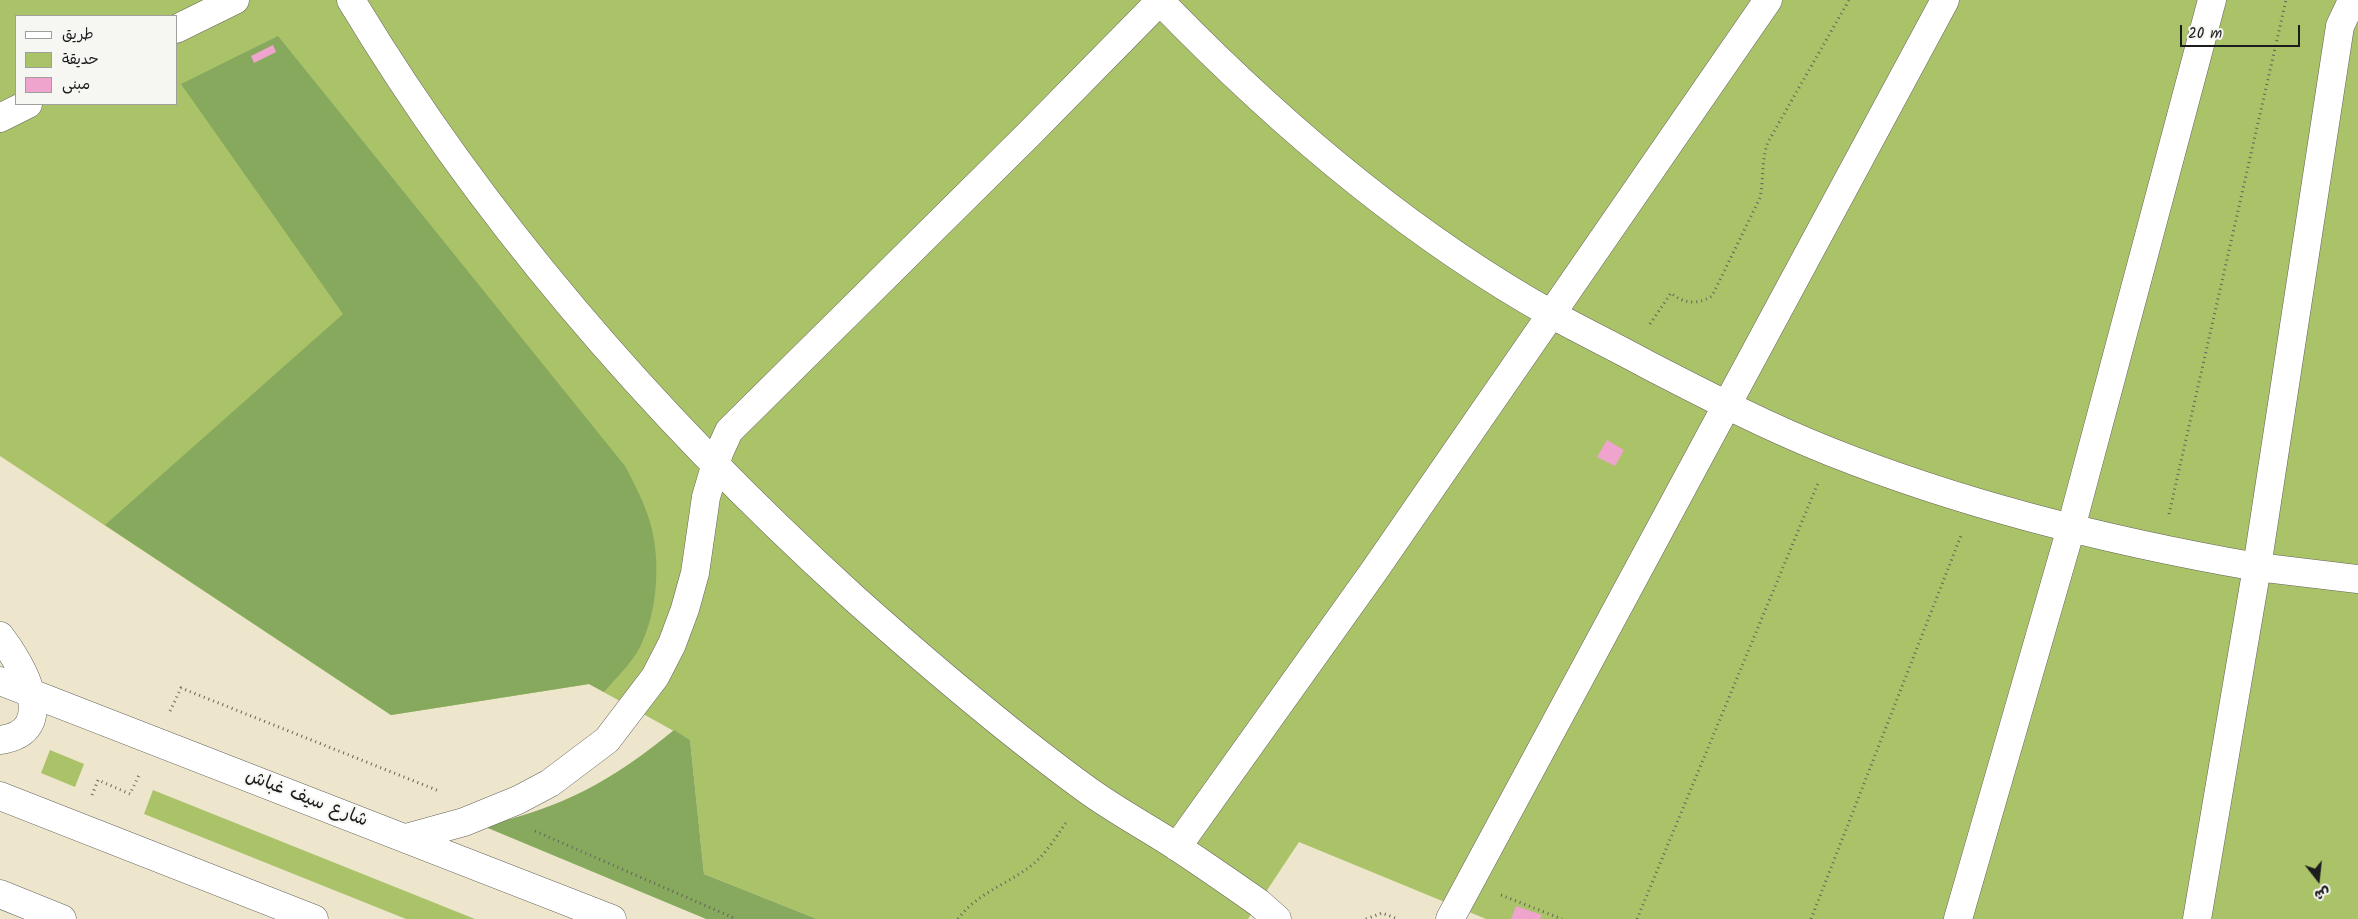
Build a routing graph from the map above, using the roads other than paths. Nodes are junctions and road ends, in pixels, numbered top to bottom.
1 (235, 0) edge
2 (351, 0) edge
3 (1768, 0) edge
4 (1945, 0) edge
5 (2212, 0) edge
6 (2356, 0) edge
7 (1160, 1) edge
8 (178, 28) edge
9 (26, 105) edge
10 (0, 118) edge
11 (1551, 314) junction
12 (1728, 407) junction
13 (716, 466) junction
14 (2071, 528) junction
15 (2257, 568) junction
16 (2358, 580) edge
17 (0, 636) edge
18 (0, 681) edge
19 (30, 693) junction
20 (0, 740) edge
21 (0, 796) edge
22 (406, 838) junction
23 (1177, 847) junction
24 (0, 894) edge
25 (62, 919) edge
26 (314, 919) edge
27 (612, 919) edge
28 (1277, 919) edge
29 (1450, 919) edge
30 (1958, 919) edge
31 (2197, 919) edge

1 - 8 street
2 - 13 street
3 - 11 street
4 - 12 street
5 - 14 street
6 - 15 street
7 - 11 street
7 - 13 street
9 - 10 street
11 - 12 street
11 - 23 street
12 - 14 street
12 - 29 street
13 - 22 street
13 - 23 street
14 - 15 street
14 - 30 street
15 - 16 street
15 - 31 street
17 - 19 street
18 - 19 street, شارع سيف غباش
19 - 20 street
19 - 22 street, شارع سيف غباش
21 - 26 street
22 - 27 street, شارع سيف غباش
23 - 28 street
24 - 25 street

